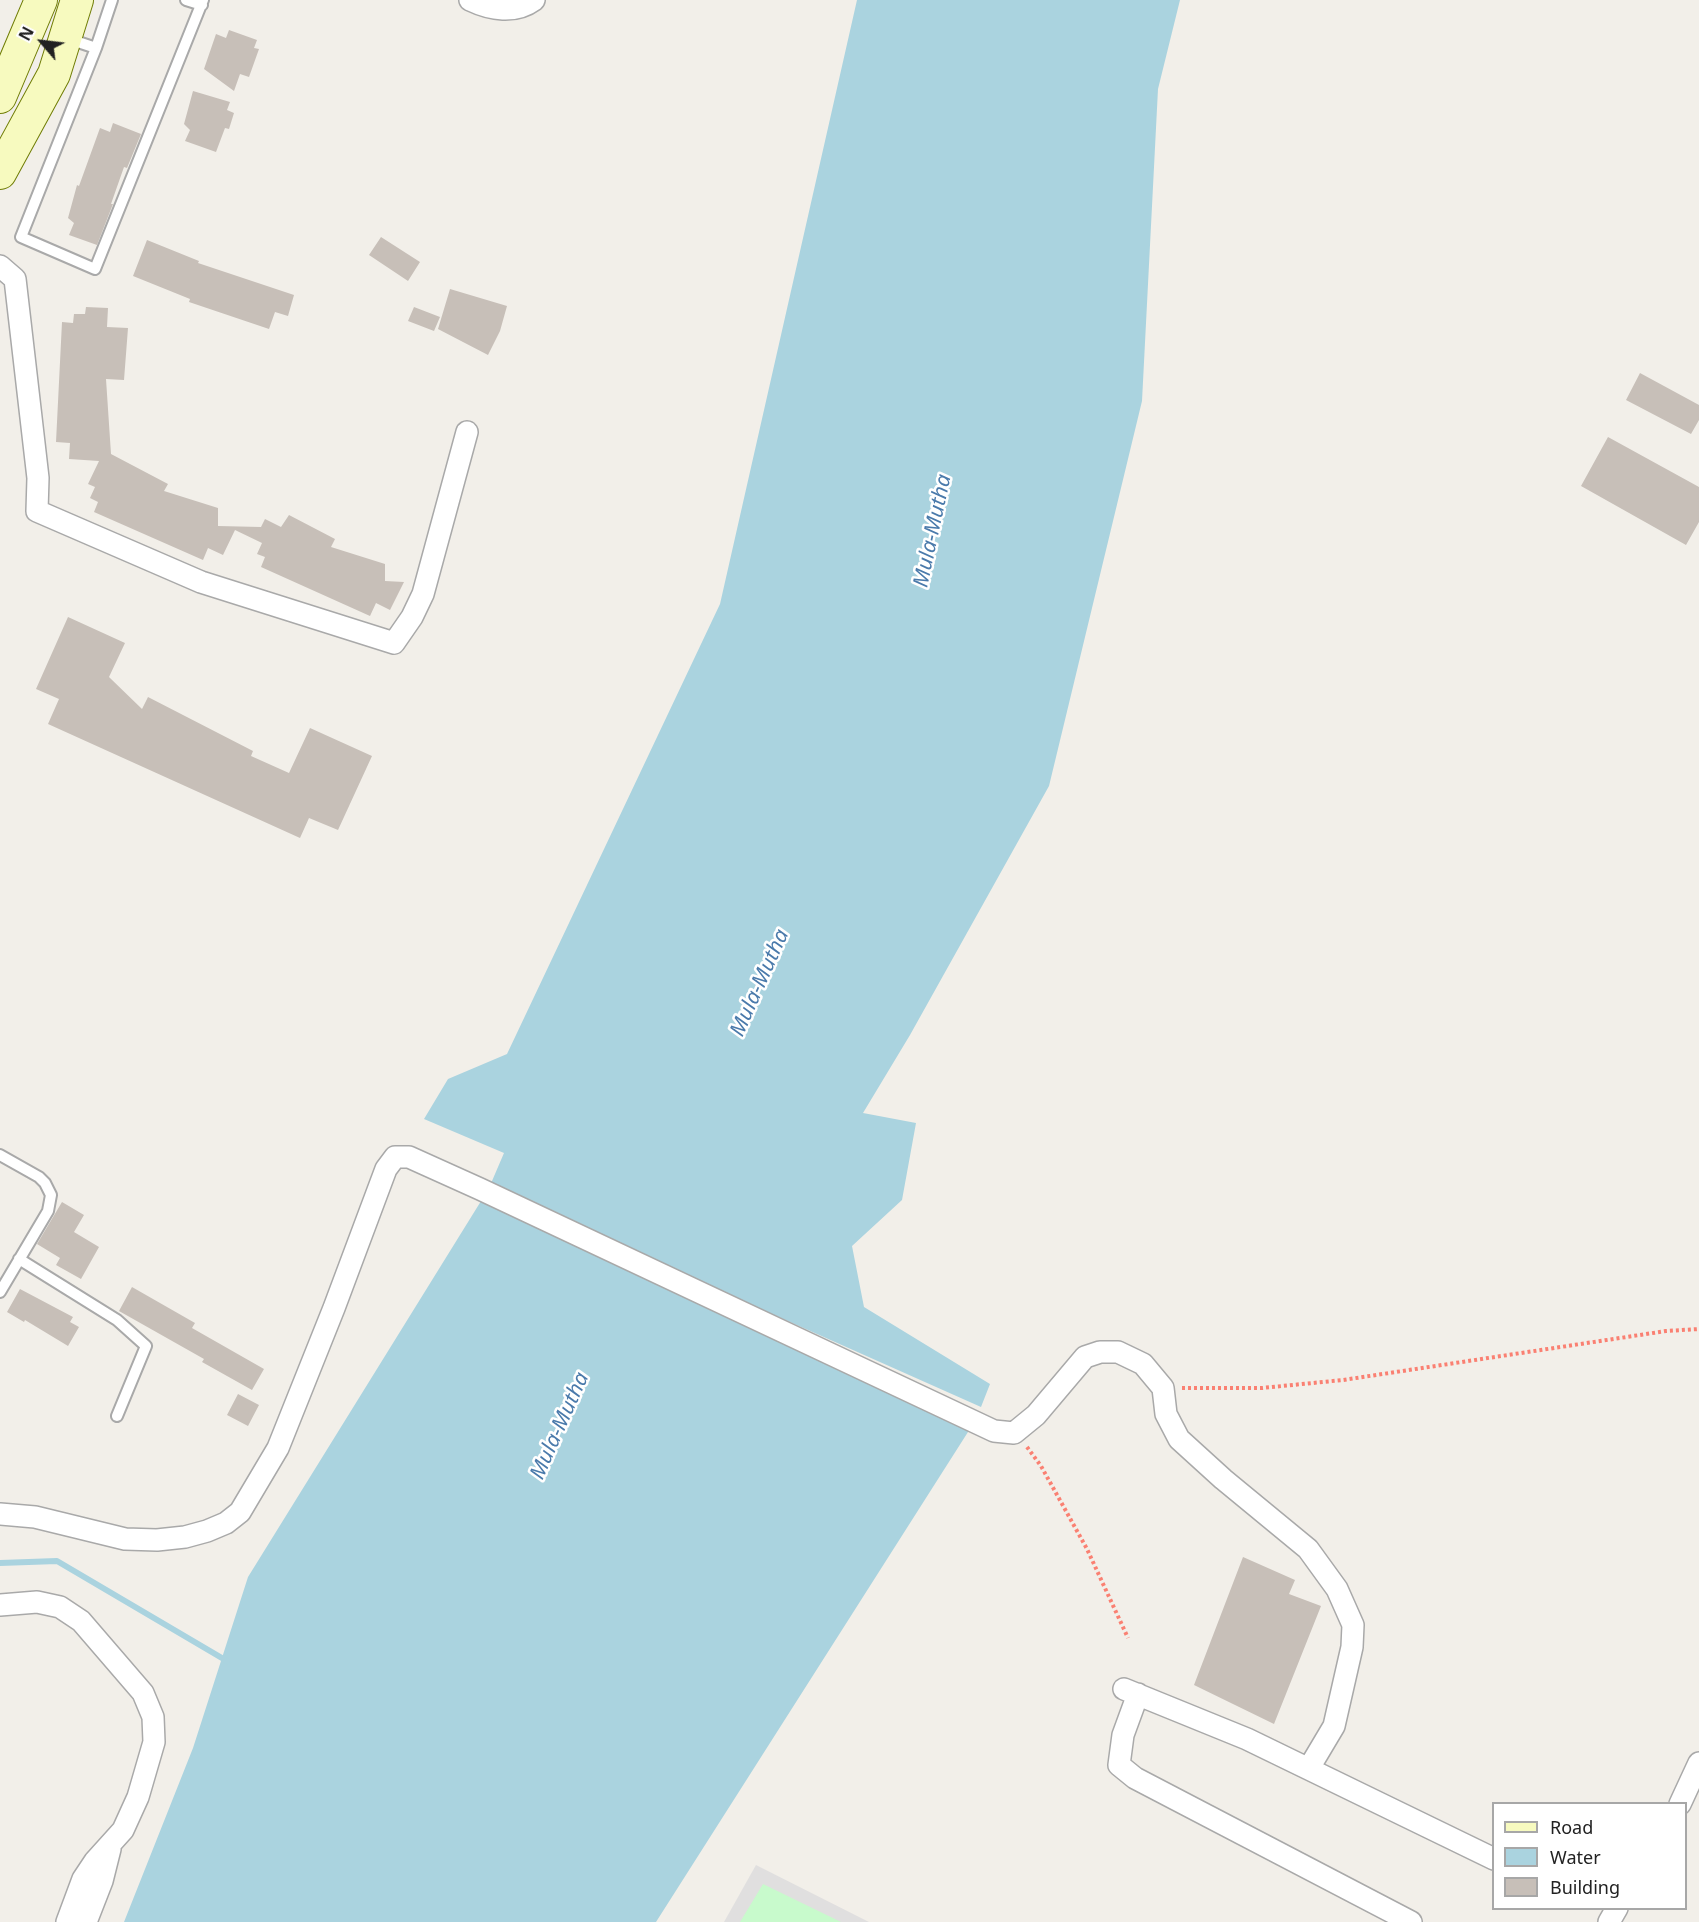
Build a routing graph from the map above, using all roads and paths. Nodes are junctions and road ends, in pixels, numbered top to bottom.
1 (41, 0) edge
2 (77, 0) edge
3 (112, 0) edge
4 (186, 0) edge
5 (470, 0) edge
6 (534, 0) edge
7 (202, 2) edge
8 (66, 38) junction
9 (96, 48) junction
10 (0, 97) edge
11 (0, 173) edge
12 (0, 266) edge
13 (467, 432) dead end
14 (0, 1155) edge
15 (19, 1260) junction
16 (0, 1292) edge
17 (1699, 1329) edge
18 (1163, 1388) junction
19 (117, 1416) dead end
20 (1014, 1433) junction
21 (0, 1514) edge
22 (0, 1605) edge
23 (1128, 1638) dead end
24 (1699, 1763) edge
25 (1309, 1768) junction
26 (1680, 1802) edge
27 (111, 1845) junction
28 (1492, 1858) edge
29 (67, 1922) edge
30 (86, 1922) edge
31 (1412, 1922) edge

1 - 10 main road
2 - 8 main road
3 - 9 lane
4 - 7 lane
5 - 6 street
7 - 9 lane
8 - 9 lane
8 - 11 main road
12 - 13 street
14 - 15 lane
15 - 16 lane
15 - 19 lane
17 - 18 path
18 - 20 street
18 - 25 street
20 - 21 street
20 - 23 path
22 - 27 street
24 - 26 street
25 - 28 street
25 - 31 street
27 - 29 street
27 - 30 street

